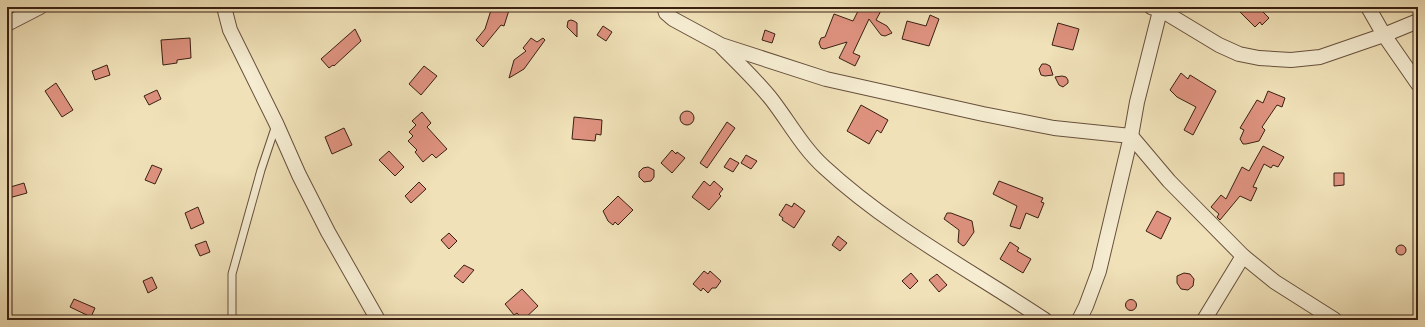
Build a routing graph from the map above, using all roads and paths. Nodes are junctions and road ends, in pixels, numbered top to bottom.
1 (40, 7) edge
2 (224, 7) edge
3 (664, 7) edge
4 (1368, 7) edge
5 (1158, 8) edge
6 (1418, 21) edge
7 (7, 24) edge
8 (1384, 35) junction
9 (721, 45) junction
10 (1418, 84) edge
11 (276, 123) junction
12 (1130, 136) junction
13 (1243, 256) junction
14 (1034, 318) edge
15 (232, 320) edge
16 (378, 320) edge
17 (1079, 320) edge
18 (1204, 320) edge
19 (1335, 320) edge

1 - 7 street
2 - 11 street
3 - 9 street
4 - 8 street
5 - 8 street
5 - 12 street
6 - 8 street
8 - 10 street
9 - 12 street
9 - 14 street
11 - 15 lane
11 - 16 street
12 - 13 street
12 - 17 street
13 - 18 street
13 - 19 street

